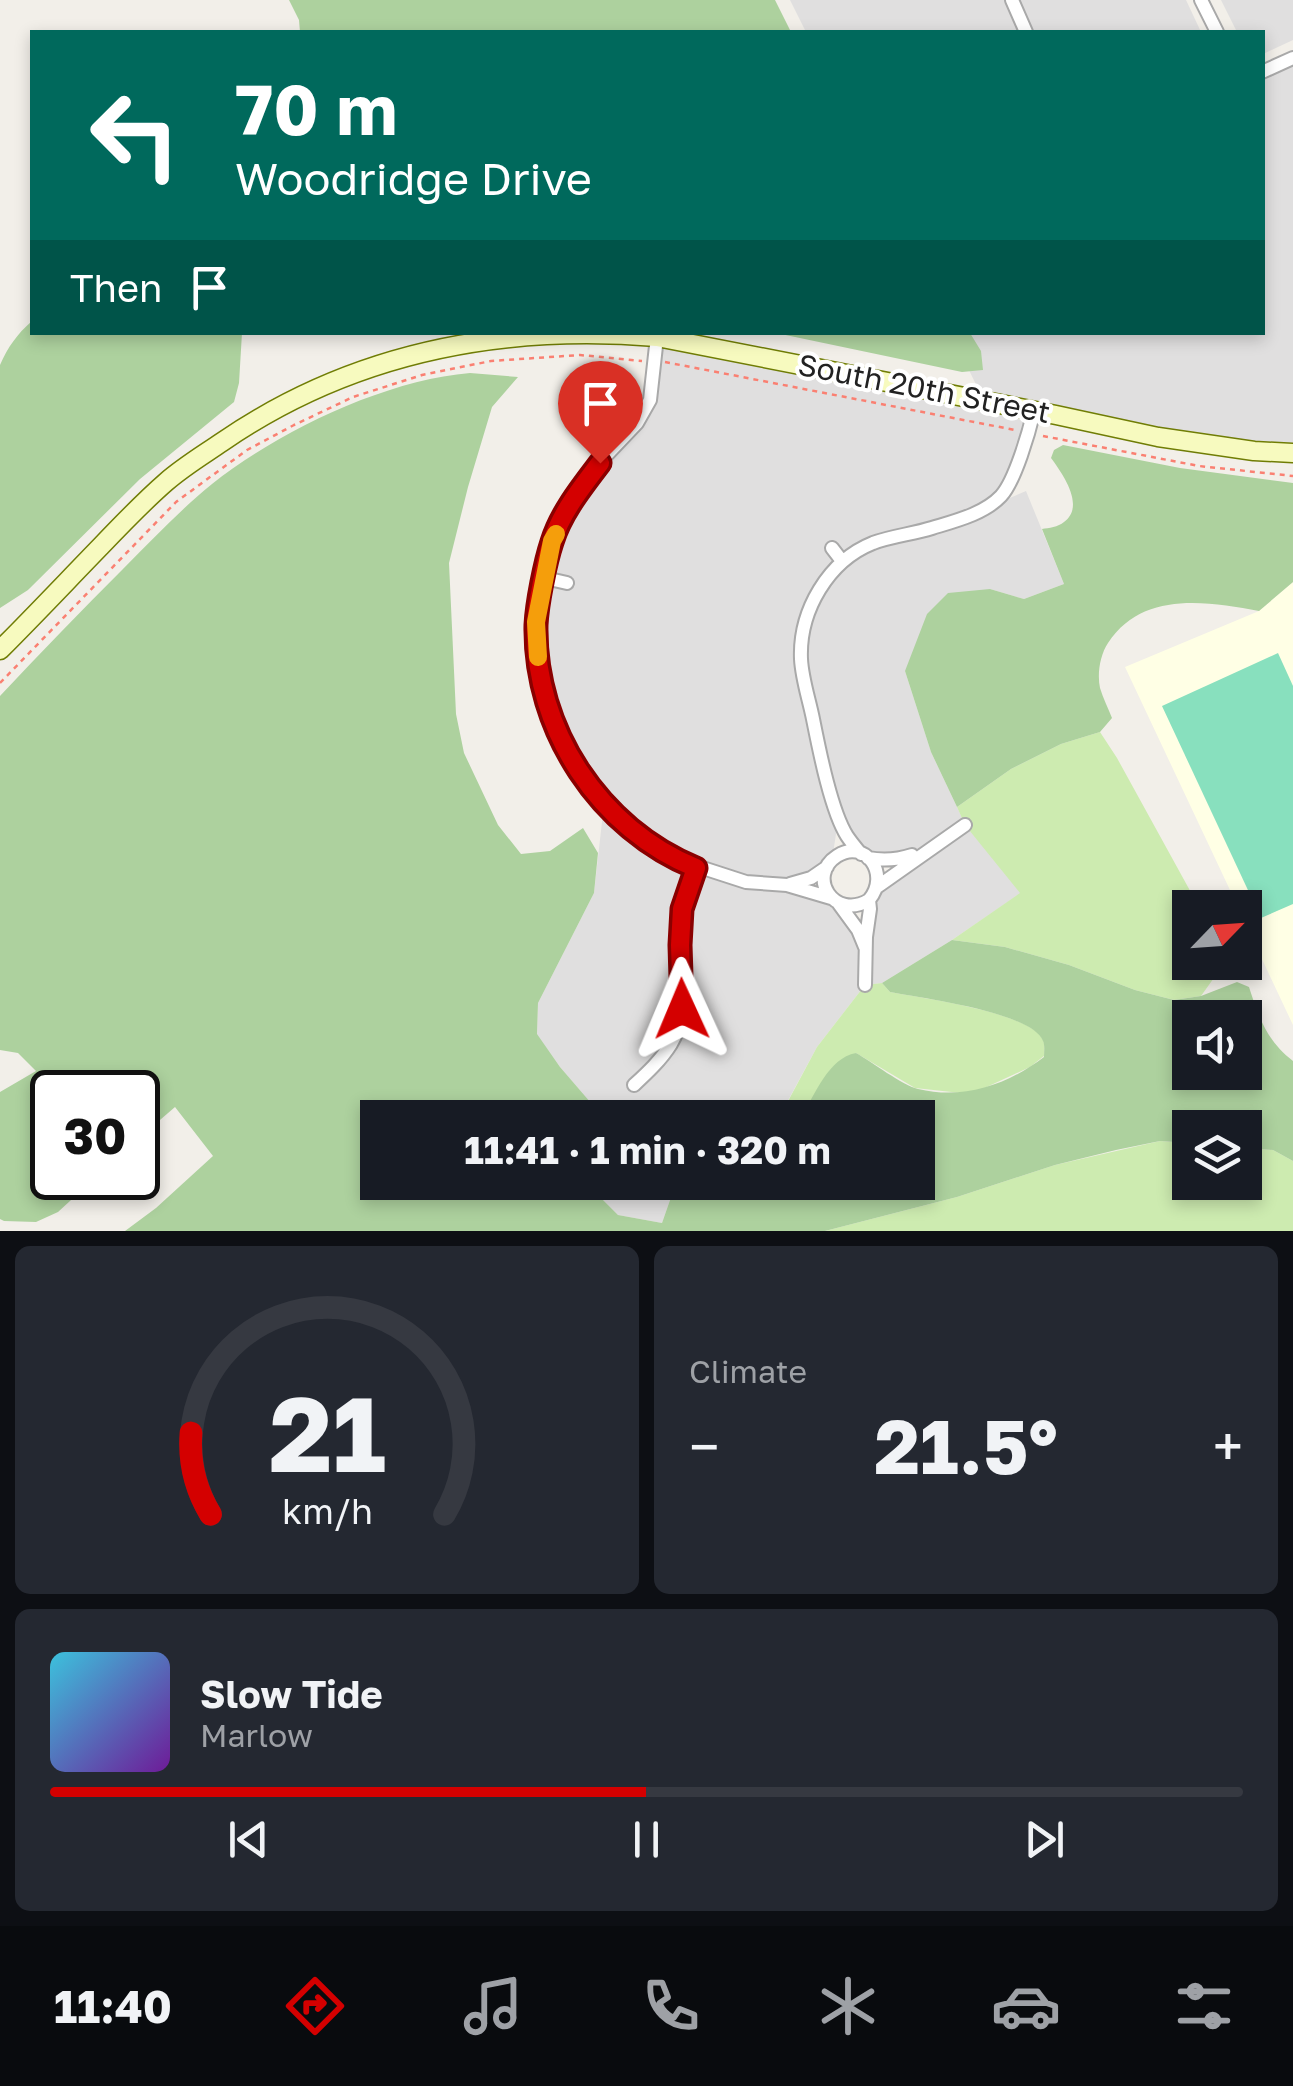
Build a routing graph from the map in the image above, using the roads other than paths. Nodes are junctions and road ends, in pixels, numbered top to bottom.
1 (1012, 0) edge
2 (1202, 0) edge
3 (1021, 30) edge
4 (1215, 30) edge
5 (1293, 58) edge
6 (1265, 71) edge
7 (548, 335) edge
8 (624, 335) edge
9 (657, 338) junction
10 (1034, 411) junction
11 (1293, 452) edge
12 (832, 548) dead end
13 (842, 561) junction
14 (545, 578) junction
15 (567, 583) dead end
16 (0, 650) edge
17 (836, 810) junction
18 (965, 824) dead end
19 (924, 852) junction
20 (864, 856) junction
21 (829, 863) junction
22 (696, 868) junction
23 (787, 885) junction
24 (877, 886) junction
25 (835, 900) junction
26 (869, 900) junction
27 (866, 949) junction
28 (865, 985) dead end
29 (634, 1086) dead end

1 - 3 street
2 - 4 street
5 - 6 street
7 - 16 main road, South 20th Street
8 - 9 main road, South 20th Street
9 - 10 main road, South 20th Street
9 - 14 street
10 - 11 main road, South 20th Street
10 - 13 street
12 - 13 street
13 - 17 street
14 - 15 street
14 - 22 street
17 - 20 street
17 - 21 street
18 - 19 street
19 - 20 street
19 - 24 street
20 - 21 street
20 - 24 street
21 - 23 street
21 - 25 street
22 - 23 street
22 - 29 street
23 - 25 street
24 - 26 street
25 - 26 street
25 - 27 street
26 - 27 street
27 - 28 street

